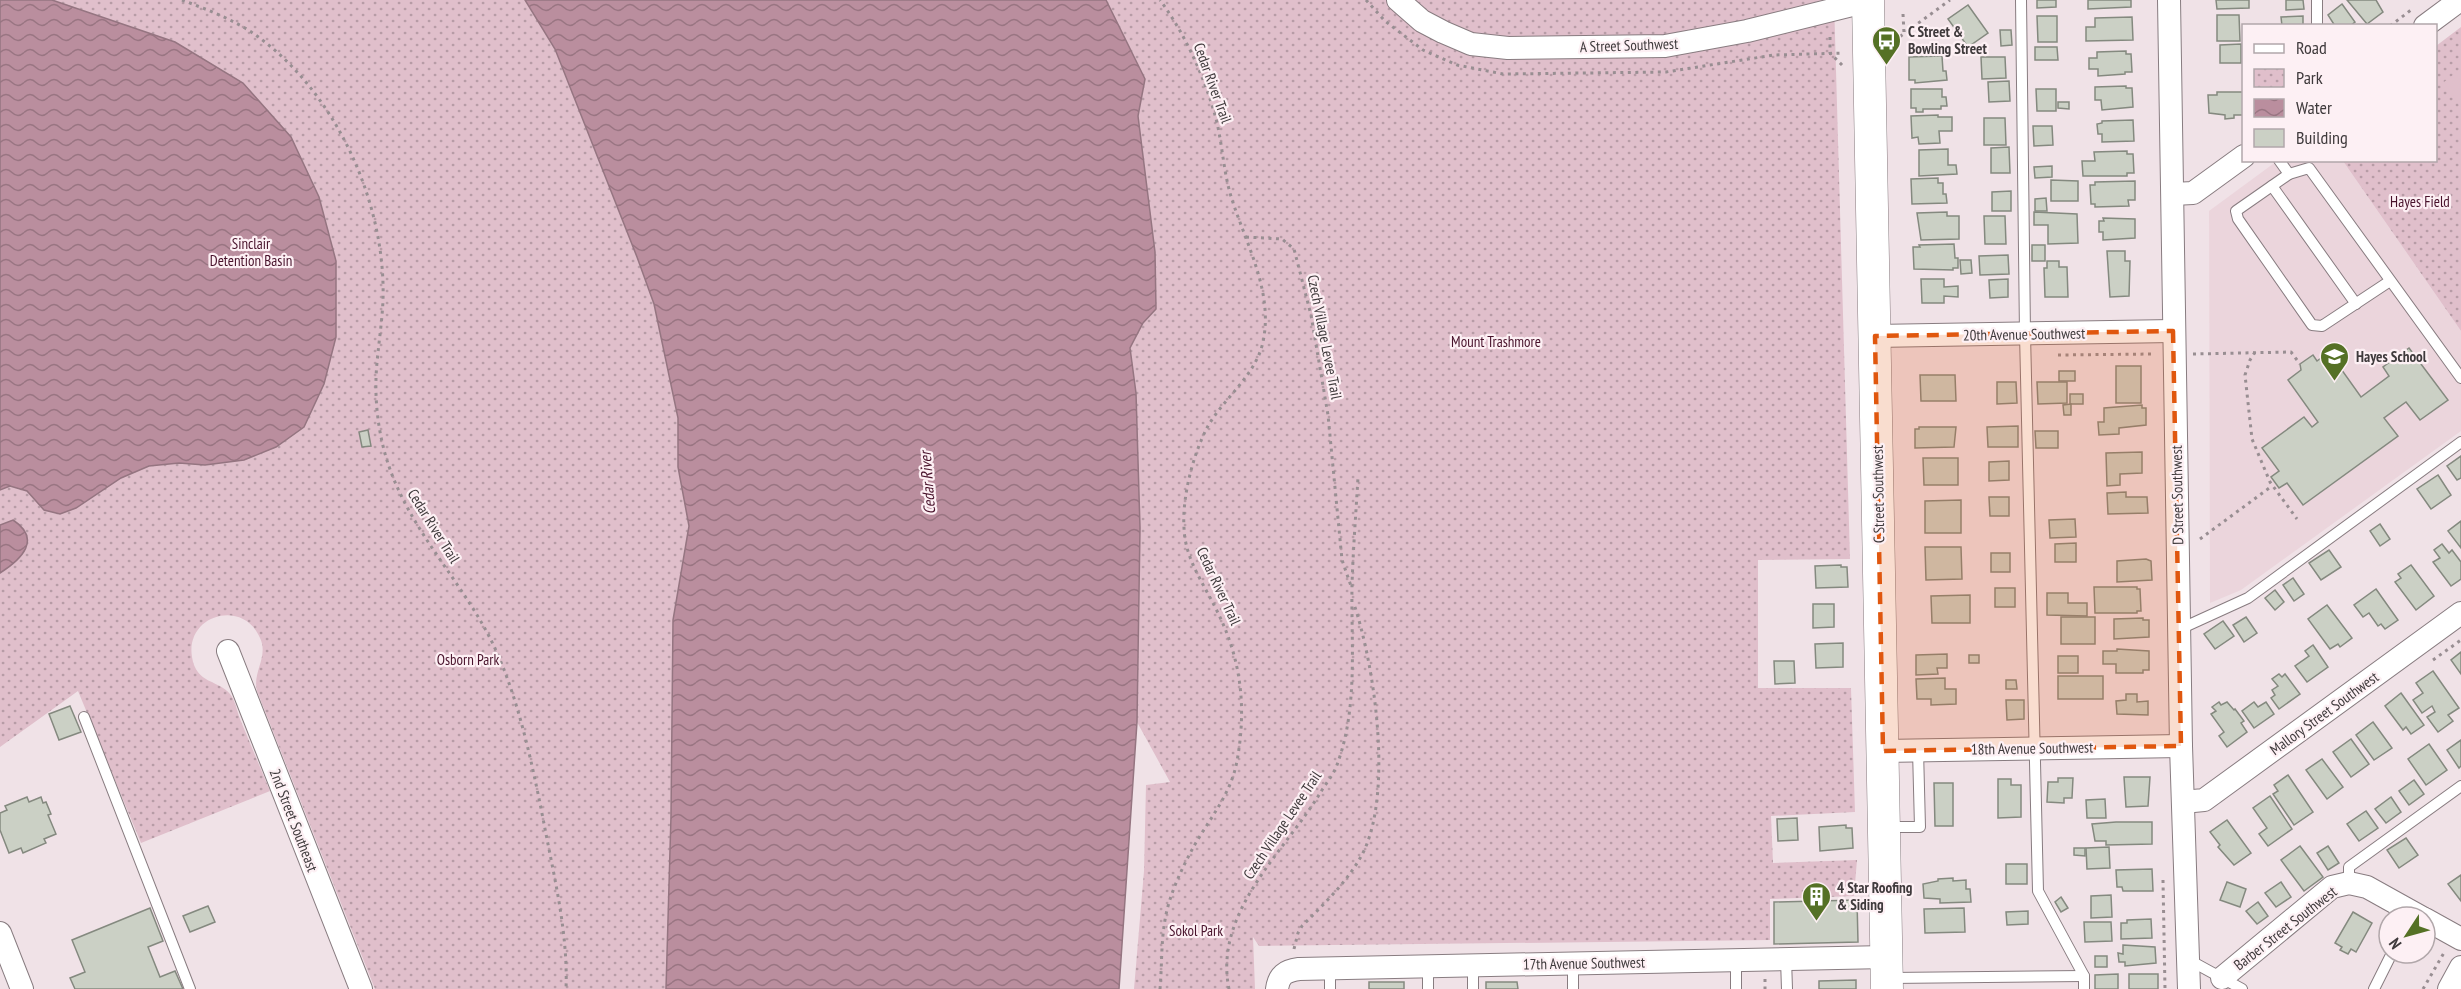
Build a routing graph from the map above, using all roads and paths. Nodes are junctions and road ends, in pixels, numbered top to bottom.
1 (182, 0) edge
2 (1160, 0) edge
3 (1398, 0) edge
4 (1869, 0) edge
5 (1950, 0) edge
6 (2021, 0) edge
7 (2169, 0) edge
8 (2317, 0) edge
9 (2460, 0) edge
10 (1903, 14) dead end
11 (2420, 16) edge
12 (2317, 24) edge
13 (2396, 24) edge
14 (1904, 33) junction
15 (1893, 42) dead end
16 (2242, 157) edge
17 (2280, 162) edge
18 (2289, 174) junction
19 (2272, 186) junction
20 (2173, 194) junction
21 (1246, 237) junction
22 (2390, 281) junction
23 (2356, 304) junction
24 (2174, 332) junction
25 (2025, 334) junction
26 (1875, 336) junction
27 (2256, 352) junction
28 (2188, 354) dead end
29 (2300, 364) dead end
30 (2461, 378) edge
31 (2461, 442) edge
32 (1358, 477) dead end
33 (2272, 486) junction
34 (2296, 519) dead end
35 (2199, 539) dead end
36 (1352, 588) junction
37 (1352, 600) junction
38 (2461, 613) edge
39 (2180, 629) junction
40 (228, 651) dead end
41 (84, 717) dead end
42 (2181, 746) junction
43 (2033, 748) junction
44 (1918, 750) junction
45 (1883, 751) junction
46 (2461, 786) edge
47 (2182, 802) junction
48 (1884, 827) junction
49 (2349, 883) junction
50 (2397, 905) edge
51 (2437, 930) edge
52 (0, 933) edge
53 (2456, 942) edge
54 (1786, 959) junction
55 (1736, 960) junction
56 (2188, 960) junction
57 (1573, 963) junction
58 (1428, 965) junction
59 (1473, 965) junction
60 (2386, 965) edge
61 (2461, 967) edge
62 (1285, 973) edge
63 (1887, 975) edge
64 (2084, 976) junction
65 (2222, 978) junction
66 (1330, 979) edge
67 (22, 989) edge
68 (190, 989) edge
69 (361, 989) edge
70 (566, 989) edge
71 (1160, 989) edge
72 (1229, 989) edge
73 (1428, 989) edge
74 (1473, 989) edge
75 (1573, 989) edge
76 (1736, 989) edge
77 (1787, 989) edge
78 (2085, 989) edge
79 (2189, 989) edge
80 (2242, 989) edge
81 (2374, 989) edge
82 (2423, 989) edge
83 (2449, 989) edge

1 - 70 path, Cedar River Trail
2 - 21 path, Cedar River Trail
3 - 4 street, A Street Southwest
4 - 26 main road, C Street Southwest
5 - 14 path
6 - 25 lane
7 - 20 street, D Street Southwest
8 - 12 lane
9 - 11 street
10 - 14 path
11 - 13 path
14 - 15 path
16 - 20 street
17 - 18 lane
18 - 19 lane
18 - 22 lane
19 - 23 lane
19 - 23 lane
20 - 24 street, D Street Southwest
21 - 36 path, Czech Village Levee Trail
21 - 71 path, Cedar River Trail
22 - 23 lane
22 - 30 lane
24 - 25 street, 20th Avenue Southwest
24 - 39 street, D Street Southwest
25 - 26 street, 20th Avenue Southwest
25 - 43 lane
26 - 45 main road, C Street Southwest
27 - 28 path
27 - 29 path
27 - 33 path
31 - 39 lane
32 - 36 path, Czech Village Levee Trail
33 - 34 path
33 - 35 path
36 - 37 path, Czech Village Levee Trail
37 - 62 path, Czech Village Levee Trail
37 - 72 path, Czech Village Levee Trail
38 - 47 street, Mallory Street Southwest
39 - 42 street, D Street Southwest
40 - 69 street, 2nd Street Southeast
41 - 68 lane
42 - 43 street, 18th Avenue Southwest
42 - 47 street, D Street Southwest
43 - 44 street, 18th Avenue Southwest
43 - 64 lane
44 - 45 street, 18th Avenue Southwest
44 - 48 lane
45 - 48 main road, C Street Southwest
46 - 49 lane
47 - 56 street, D Street Southwest
48 - 63 main road, C Street Southwest
49 - 50 street
49 - 65 street, Barber Street Southwest
51 - 53 street
52 - 67 street
53 - 82 path
54 - 55 street, 17th Avenue Southwest
54 - 63 street, 17th Avenue Southwest
54 - 77 lane
55 - 57 street, 17th Avenue Southwest
55 - 76 lane
56 - 65 lane
56 - 79 street, D Street Southwest
57 - 59 street, 17th Avenue Southwest
57 - 75 lane
58 - 59 street, 17th Avenue Southwest
58 - 66 street, 17th Avenue Southwest
58 - 73 lane
59 - 74 lane
60 - 81 lane
61 - 83 street
62 - 66 street, 17th Avenue Southwest
63 - 64 lane
64 - 78 lane
65 - 80 lane

